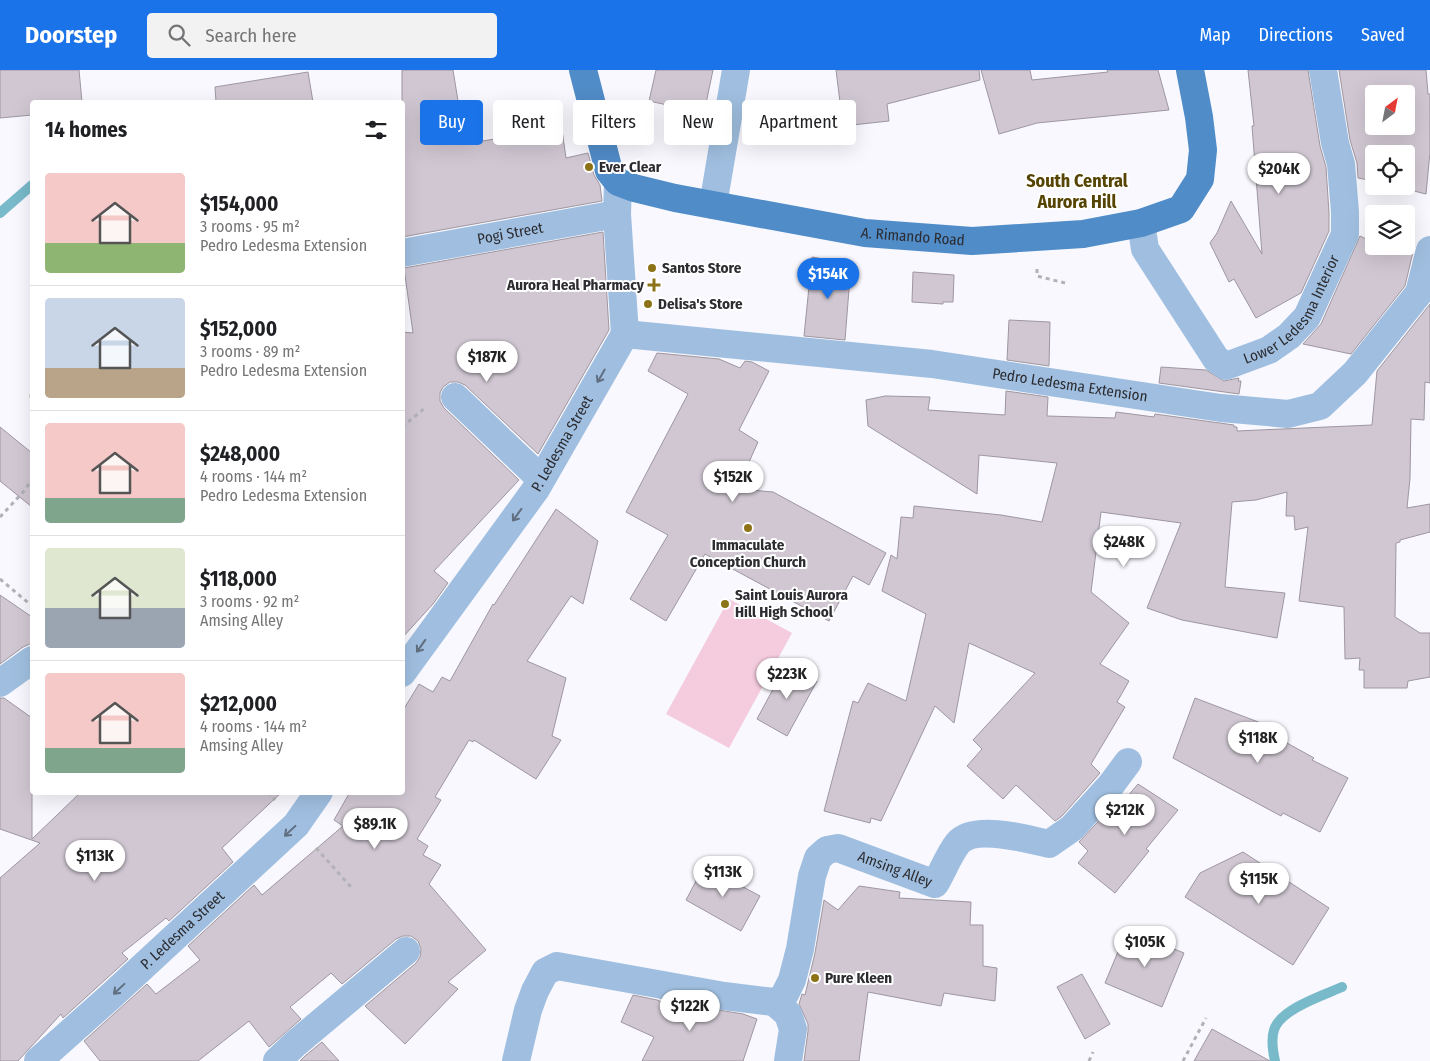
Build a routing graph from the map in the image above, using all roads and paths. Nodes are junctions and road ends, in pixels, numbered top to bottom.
1 (583, 70) edge
2 (736, 70) edge
3 (1190, 70) edge
4 (1323, 70) edge
5 (618, 182) junction
6 (713, 204) junction
7 (617, 214) junction
8 (1142, 223) junction
9 (1430, 250) edge
10 (405, 252) edge
11 (1036, 261) dead end
12 (1065, 283) dead end
13 (625, 334) junction
14 (455, 397) dead end
15 (541, 479) junction
16 (30, 482) edge
17 (0, 517) edge
18 (0, 579) edge
19 (30, 604) edge
20 (30, 661) edge
21 (405, 669) edge
22 (0, 683) edge
23 (1128, 762) dead end
24 (317, 795) edge
25 (312, 842) dead end
26 (352, 888) dead end
27 (406, 951) dead end
28 (774, 1002) junction
29 (1206, 1018) dead end
30 (1093, 1052) dead end
31 (38, 1061) edge
32 (278, 1061) edge
33 (516, 1061) edge
34 (788, 1061) edge
35 (1090, 1061) edge
36 (1183, 1061) edge

1 - 5 main road
2 - 6 street
3 - 8 main road, A. Rimando Road
4 - 8 street, Lower Ledesma Interior
5 - 6 main road, A. Rimando Road
5 - 7 street
6 - 8 main road, A. Rimando Road
7 - 10 street, Pogi Street
7 - 13 street
9 - 13 street, Pedro Ledesma Extension
11 - 12 path
13 -> 15 street, P. Ledesma Street
14 - 15 street
15 -> 21 street, P. Ledesma Street
16 - 17 path
18 - 19 path
20 - 22 street
23 - 28 street, Amsing Alley
24 -> 31 street, P. Ledesma Street
25 - 26 path
27 - 32 street
28 - 33 street
28 - 34 street
29 - 36 path
30 - 35 path

